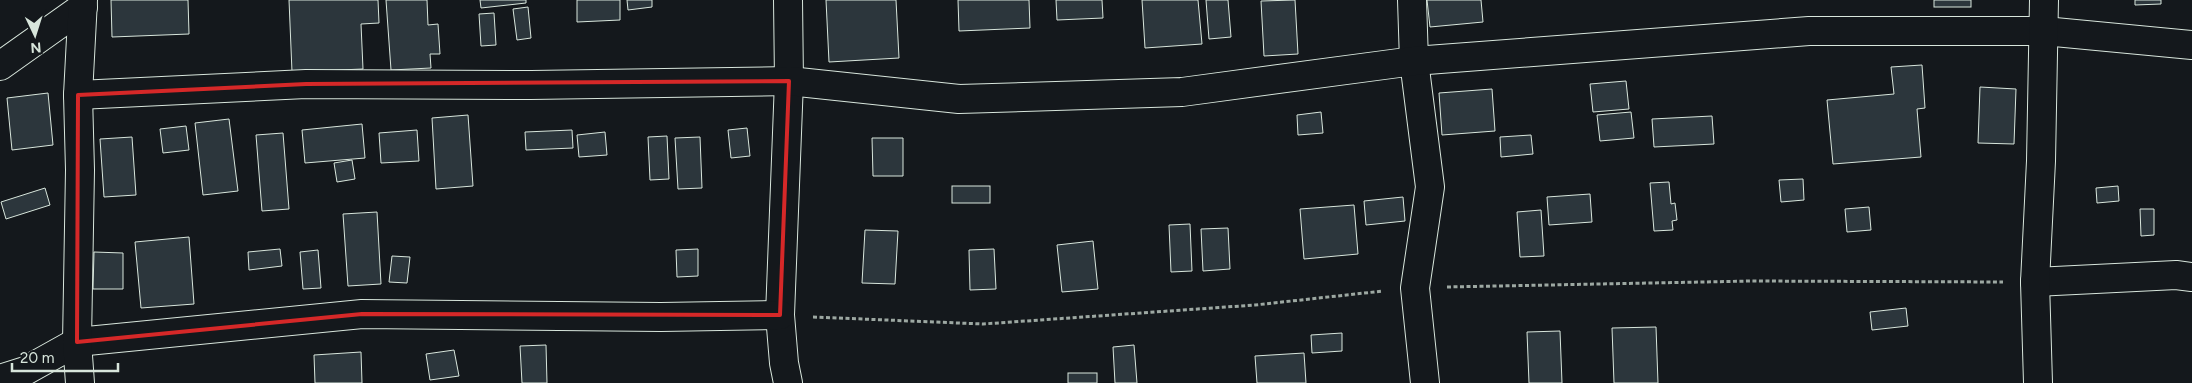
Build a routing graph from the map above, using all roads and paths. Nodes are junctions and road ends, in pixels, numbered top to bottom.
1 (788, 0) edge
2 (1412, 0) edge
3 (2044, 0) edge
4 (83, 4) edge
5 (2044, 31) junction
6 (2192, 45) edge
7 (1414, 61) junction
8 (0, 66) edge
9 (789, 81) junction
10 (78, 95) junction
11 (2192, 277) edge
12 (2035, 282) junction
13 (780, 315) junction
14 (77, 342) junction
15 (0, 379) edge
16 (80, 383) edge
17 (788, 383) edge
18 (1425, 383) edge
19 (2038, 383) edge

1 - 9 street
2 - 7 street
3 - 5 street
4 - 8 street
4 - 10 street
5 - 6 street
5 - 7 street
5 - 12 street
7 - 9 street
7 - 18 street
9 - 10 street
9 - 13 street
10 - 14 street
11 - 12 street
12 - 19 street
13 - 14 street
13 - 17 street
14 - 15 street
14 - 16 street

